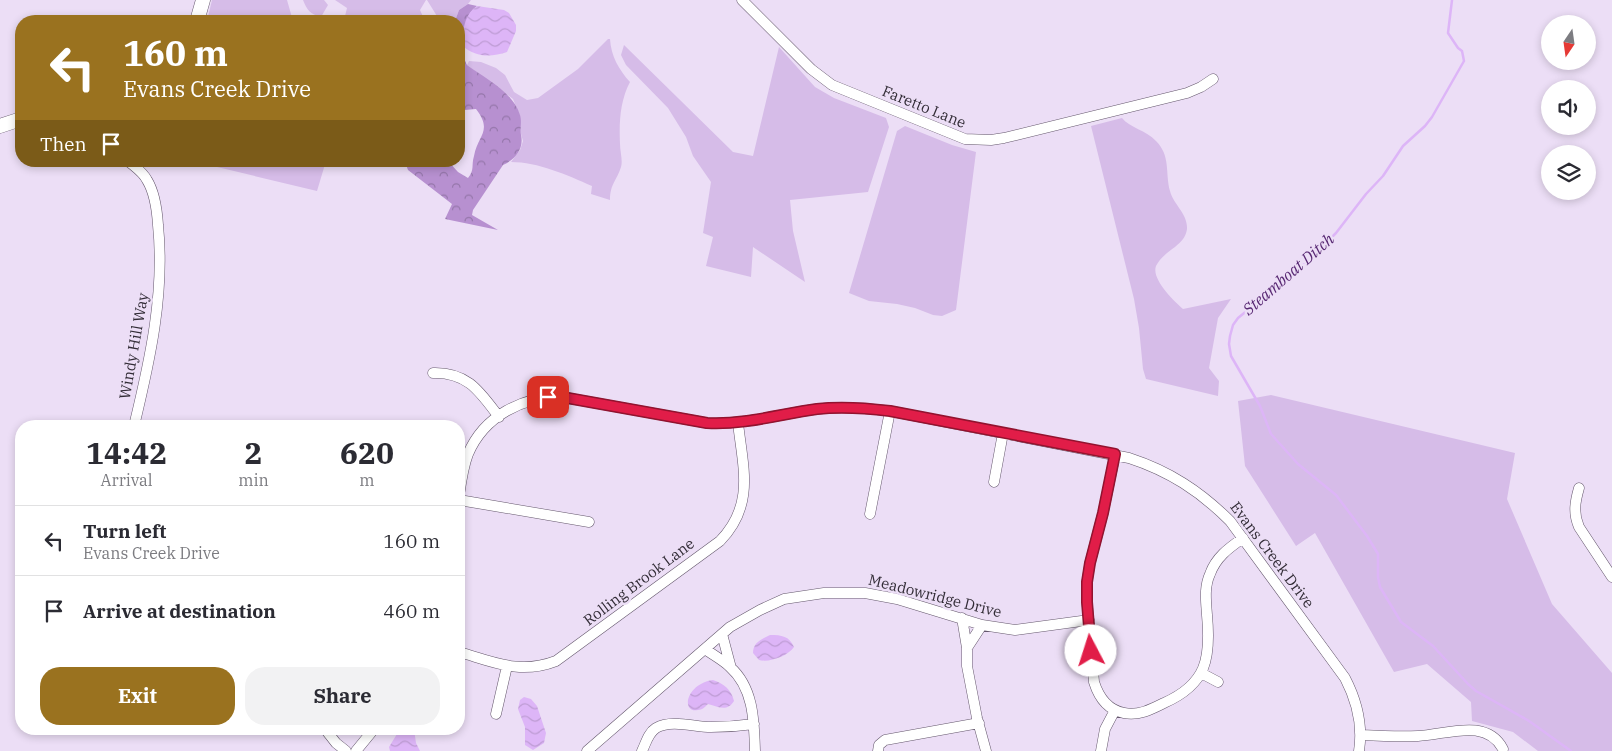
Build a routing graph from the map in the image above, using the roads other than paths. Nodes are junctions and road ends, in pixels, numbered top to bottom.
1 (202, 0) edge
2 (742, 0) edge
3 (198, 15) edge
4 (1213, 79) dead end
5 (15, 121) edge
6 (1, 126) edge
7 (15, 127) edge
8 (135, 167) edge
9 (434, 373) dead end
10 (890, 411) junction
11 (499, 416) junction
12 (135, 420) edge
13 (738, 423) junction
14 (1003, 433) junction
15 (1115, 454) junction
16 (465, 463) edge
17 (994, 482) dead end
18 (1579, 488) dead end
19 (465, 501) edge
20 (870, 514) dead end
21 (589, 522) dead end
22 (1243, 538) junction
23 (1612, 577) edge
24 (962, 618) junction
25 (1089, 620) junction
26 (982, 625) junction
27 (722, 634) junction
28 (967, 648) junction
29 (705, 649) junction
30 (465, 654) edge
31 (507, 666) junction
32 (731, 668) junction
33 (1201, 673) junction
34 (1218, 682) dead end
35 (1115, 710) junction
36 (496, 714) dead end
37 (979, 723) junction
38 (754, 724) junction
39 (330, 735) edge
40 (369, 735) edge
41 (1361, 735) junction
42 (1503, 749) dead end
43 (346, 751) edge
44 (356, 751) edge
45 (587, 751) edge
46 (642, 751) edge
47 (755, 751) edge
48 (878, 751) edge
49 (986, 751) edge
50 (1102, 751) edge
51 (1359, 751) edge

1 - 3 street
2 - 4 street, Faretto Lane
5 - 6 street
6 - 7 street
8 - 12 street, Windy Hill Way
9 - 11 street
10 - 13 street, Evans Creek Drive
10 - 14 street, Evans Creek Drive
10 - 20 street
11 - 13 street, Evans Creek Drive
11 - 16 street, Evans Creek Drive
13 - 31 street, Rolling Brook Lane
14 - 15 street, Evans Creek Drive
14 - 17 street
15 - 22 street, Evans Creek Drive
15 - 25 street
18 - 23 street
19 - 21 street
22 - 33 street
22 - 41 street, Evans Creek Drive
24 - 26 street, Meadowridge Drive
24 - 27 street, Meadowridge Drive
24 - 28 street
25 - 26 street, Meadowridge Drive
25 - 35 street
26 - 28 street
27 - 29 street, Meadowridge Drive
27 - 32 street
28 - 37 street
29 - 32 street
29 - 45 street, Meadowridge Drive
30 - 31 street, Rolling Brook Lane
31 - 36 street
32 - 38 street
33 - 34 street
33 - 35 street
35 - 50 street
37 - 48 street
37 - 49 street
38 - 46 street
38 - 47 street
39 - 43 street
40 - 44 street
41 - 42 street
41 - 51 street, Evans Creek Drive

